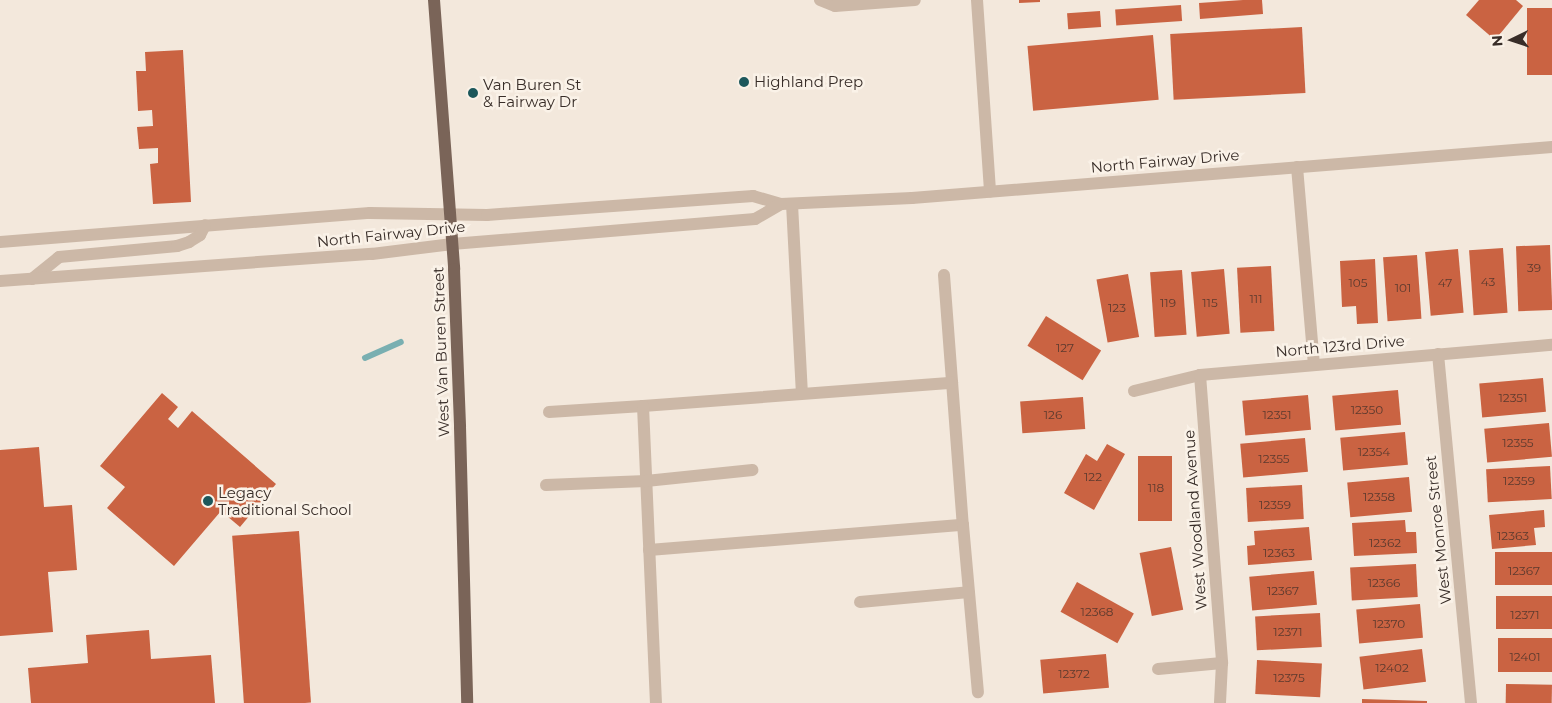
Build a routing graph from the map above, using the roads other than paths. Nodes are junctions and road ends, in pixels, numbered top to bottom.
1 (434, 0) edge
2 (820, 0) edge
3 (915, 0) edge
4 (977, 0) edge
5 (1552, 147) edge
6 (1297, 167) junction
7 (990, 192) junction
8 (787, 204) junction
9 (450, 214) junction
10 (205, 225) junction
11 (0, 242) edge
12 (452, 244) junction
13 (944, 275) dead end
14 (32, 279) junction
15 (0, 281) edge
16 (1552, 345) edge
17 (1438, 354) junction
18 (1314, 364) junction
19 (1200, 375) junction
20 (952, 383) junction
21 (1134, 391) dead end
22 (802, 393) junction
23 (643, 406) junction
24 (549, 412) dead end
25 (752, 470) dead end
26 (646, 480) junction
27 (546, 485) dead end
28 (963, 524) junction
29 (649, 550) junction
30 (969, 592) junction
31 (860, 602) dead end
32 (1222, 663) junction
33 (1158, 669) dead end
34 (978, 692) dead end
35 (467, 703) edge
36 (656, 703) edge
37 (1220, 703) edge
38 (1471, 703) edge

1 - 9 main road, West Van Buren Street
2 - 3 street
4 - 7 street
5 - 6 street, North Fairway Drive
6 - 7 street, North Fairway Drive
6 - 18 street
7 - 8 street, North Fairway Drive
8 - 9 street, North Fairway Drive
8 - 12 street, North Fairway Drive
8 - 22 street
9 - 10 street, North Fairway Drive
9 - 12 main road, West Van Buren Street
10 - 11 street, North Fairway Drive
10 - 14 street
12 - 14 street, North Fairway Drive
12 - 35 main road, West Van Buren Street
13 - 20 street
14 - 15 street, North Fairway Drive
16 - 17 street, North 123rd Drive
17 - 18 street, North 123rd Drive
17 - 38 street, West Monroe Street
18 - 19 street, North 123rd Drive
19 - 21 street, North 123rd Drive
19 - 32 street, West Woodland Avenue
20 - 22 street
20 - 28 street
22 - 23 street
23 - 24 street
23 - 26 street
25 - 26 street
26 - 27 street
26 - 29 street
28 - 29 street
28 - 30 street
29 - 36 street
30 - 31 street
30 - 34 street
32 - 33 street
32 - 37 street, West Woodland Avenue

